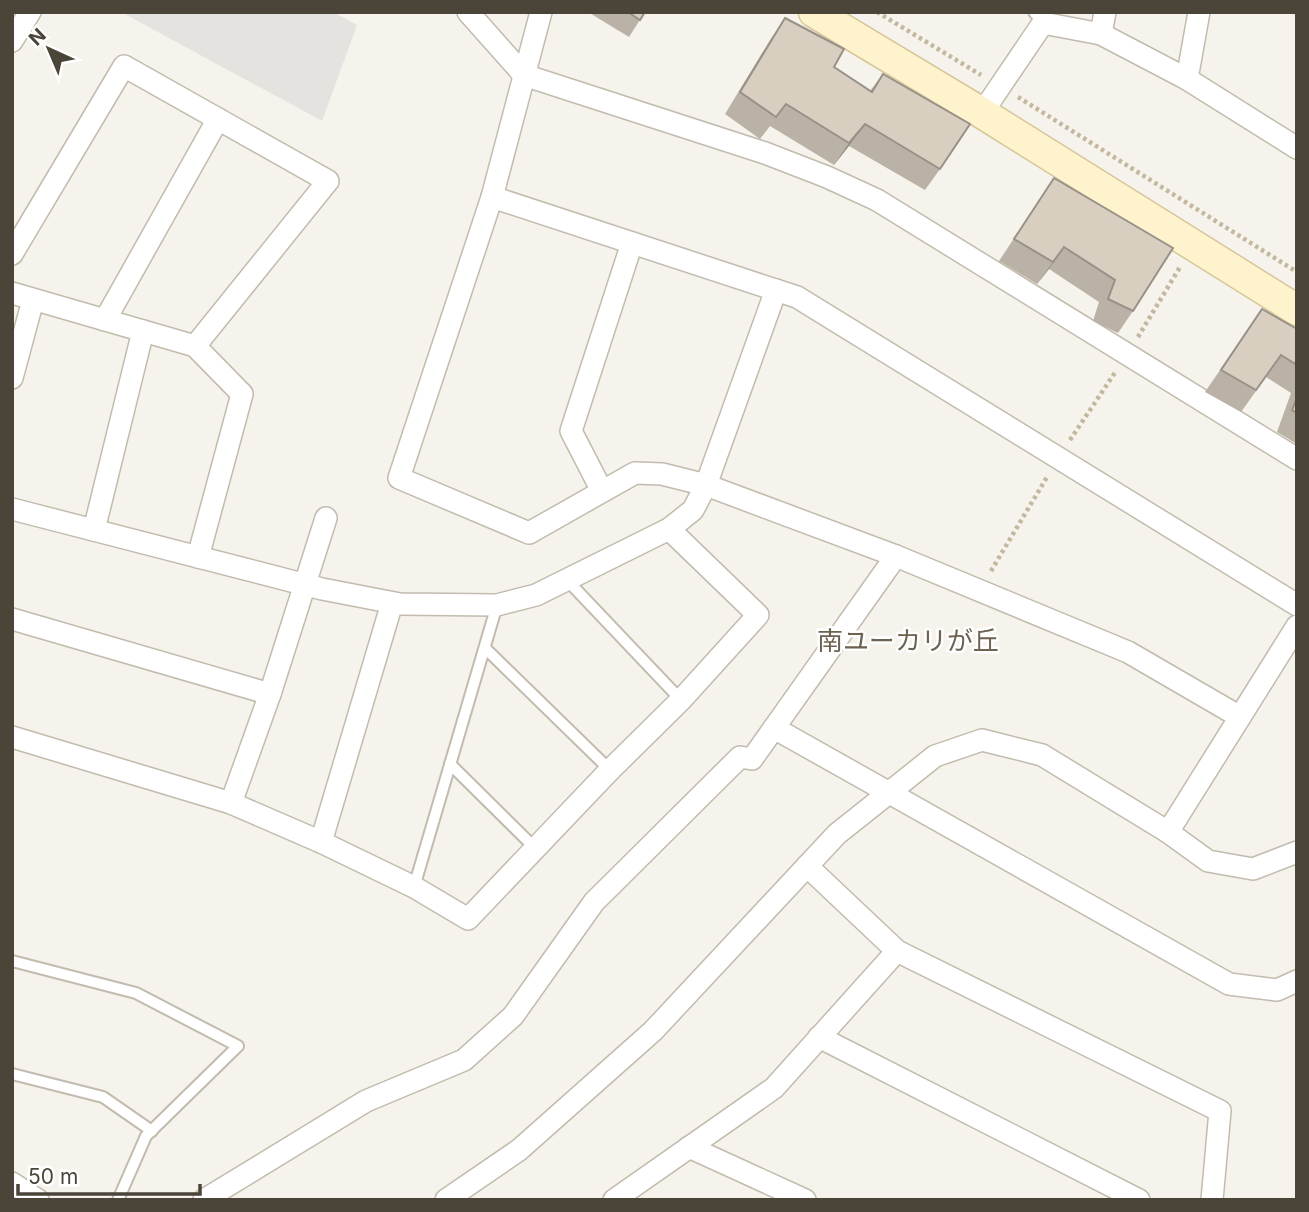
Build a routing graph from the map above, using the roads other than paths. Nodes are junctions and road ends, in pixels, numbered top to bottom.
1 (30, 12) edge
2 (468, 12) edge
3 (541, 12) edge
4 (814, 12) edge
5 (1105, 12) edge
6 (1199, 12) edge
7 (1038, 18) edge
8 (1101, 34) junction
9 (12, 41) edge
10 (524, 75) junction
11 (1186, 79) junction
12 (982, 113) junction
13 (218, 119) junction
14 (1297, 148) edge
15 (492, 197) junction
16 (632, 243) junction
17 (12, 254) edge
18 (776, 290) junction
19 (12, 293) edge
20 (33, 300) junction
21 (1297, 310) edge
22 (105, 320) junction
23 (143, 331) junction
24 (195, 346) junction
25 (12, 378) edge
26 (1297, 459) edge
27 (706, 485) junction
28 (602, 491) junction
29 (12, 509) edge
30 (326, 518) dead end
31 (669, 529) junction
32 (94, 530) junction
33 (896, 556) junction
34 (198, 557) junction
35 (567, 580) junction
36 (305, 584) junction
37 (392, 603) junction
38 (497, 605) junction
39 (1297, 606) edge
40 (12, 619) edge
41 (1297, 626) edge
42 (486, 649) junction
43 (270, 694) junction
44 (681, 700) junction
45 (1240, 717) junction
46 (774, 728) junction
47 (12, 737) edge
48 (450, 764) junction
49 (610, 770) junction
50 (888, 793) junction
51 (231, 803) junction
52 (1168, 832) junction
53 (321, 842) junction
54 (535, 848) junction
55 (1297, 852) edge
56 (807, 866) junction
57 (414, 887) junction
58 (897, 951) junction
59 (12, 961) edge
60 (1297, 981) edge
61 (819, 1037) junction
62 (12, 1074) edge
63 (152, 1130) junction
64 (689, 1147) junction
65 (12, 1183) edge
66 (34, 1199) edge
67 (118, 1200) edge
68 (204, 1200) edge
69 (446, 1200) edge
70 (614, 1200) edge
71 (805, 1200) edge
72 (1139, 1200) edge
73 (1212, 1200) edge

1 - 9 street
2 - 10 street
3 - 10 street
4 - 12 street
5 - 8 street
6 - 11 street
7 - 8 street
7 - 12 street
8 - 11 street
10 - 15 street
10 - 26 street
11 - 14 street
12 - 21 street
13 - 17 street
13 - 22 street
13 - 24 street
15 - 16 street
15 - 28 street
16 - 18 street
16 - 28 street
18 - 27 street
18 - 39 street
19 - 20 street
20 - 22 street
20 - 25 street
22 - 23 street
23 - 24 street
23 - 32 street
24 - 34 street
27 - 28 street
27 - 31 street
27 - 33 street
29 - 32 street
30 - 36 street
31 - 35 street
31 - 44 street
32 - 34 street
33 - 45 street
33 - 46 street
34 - 36 street
35 - 38 street
35 - 44 lane
36 - 37 street
36 - 43 street
37 - 38 street
37 - 53 street
38 - 42 lane
40 - 43 street
41 - 45 street
42 - 48 lane
42 - 49 lane
43 - 51 street
44 - 49 street
45 - 52 street
46 - 50 street
46 - 68 street
47 - 51 street
48 - 54 lane
48 - 57 lane
49 - 54 street
50 - 52 street
50 - 56 street
50 - 60 street
51 - 53 street
52 - 55 street
53 - 57 street
54 - 57 street
56 - 58 street
56 - 69 street
58 - 61 street
58 - 73 street
59 - 63 lane
61 - 64 street
61 - 72 street
62 - 63 lane
63 - 67 lane
64 - 70 street
64 - 71 street
65 - 66 street

